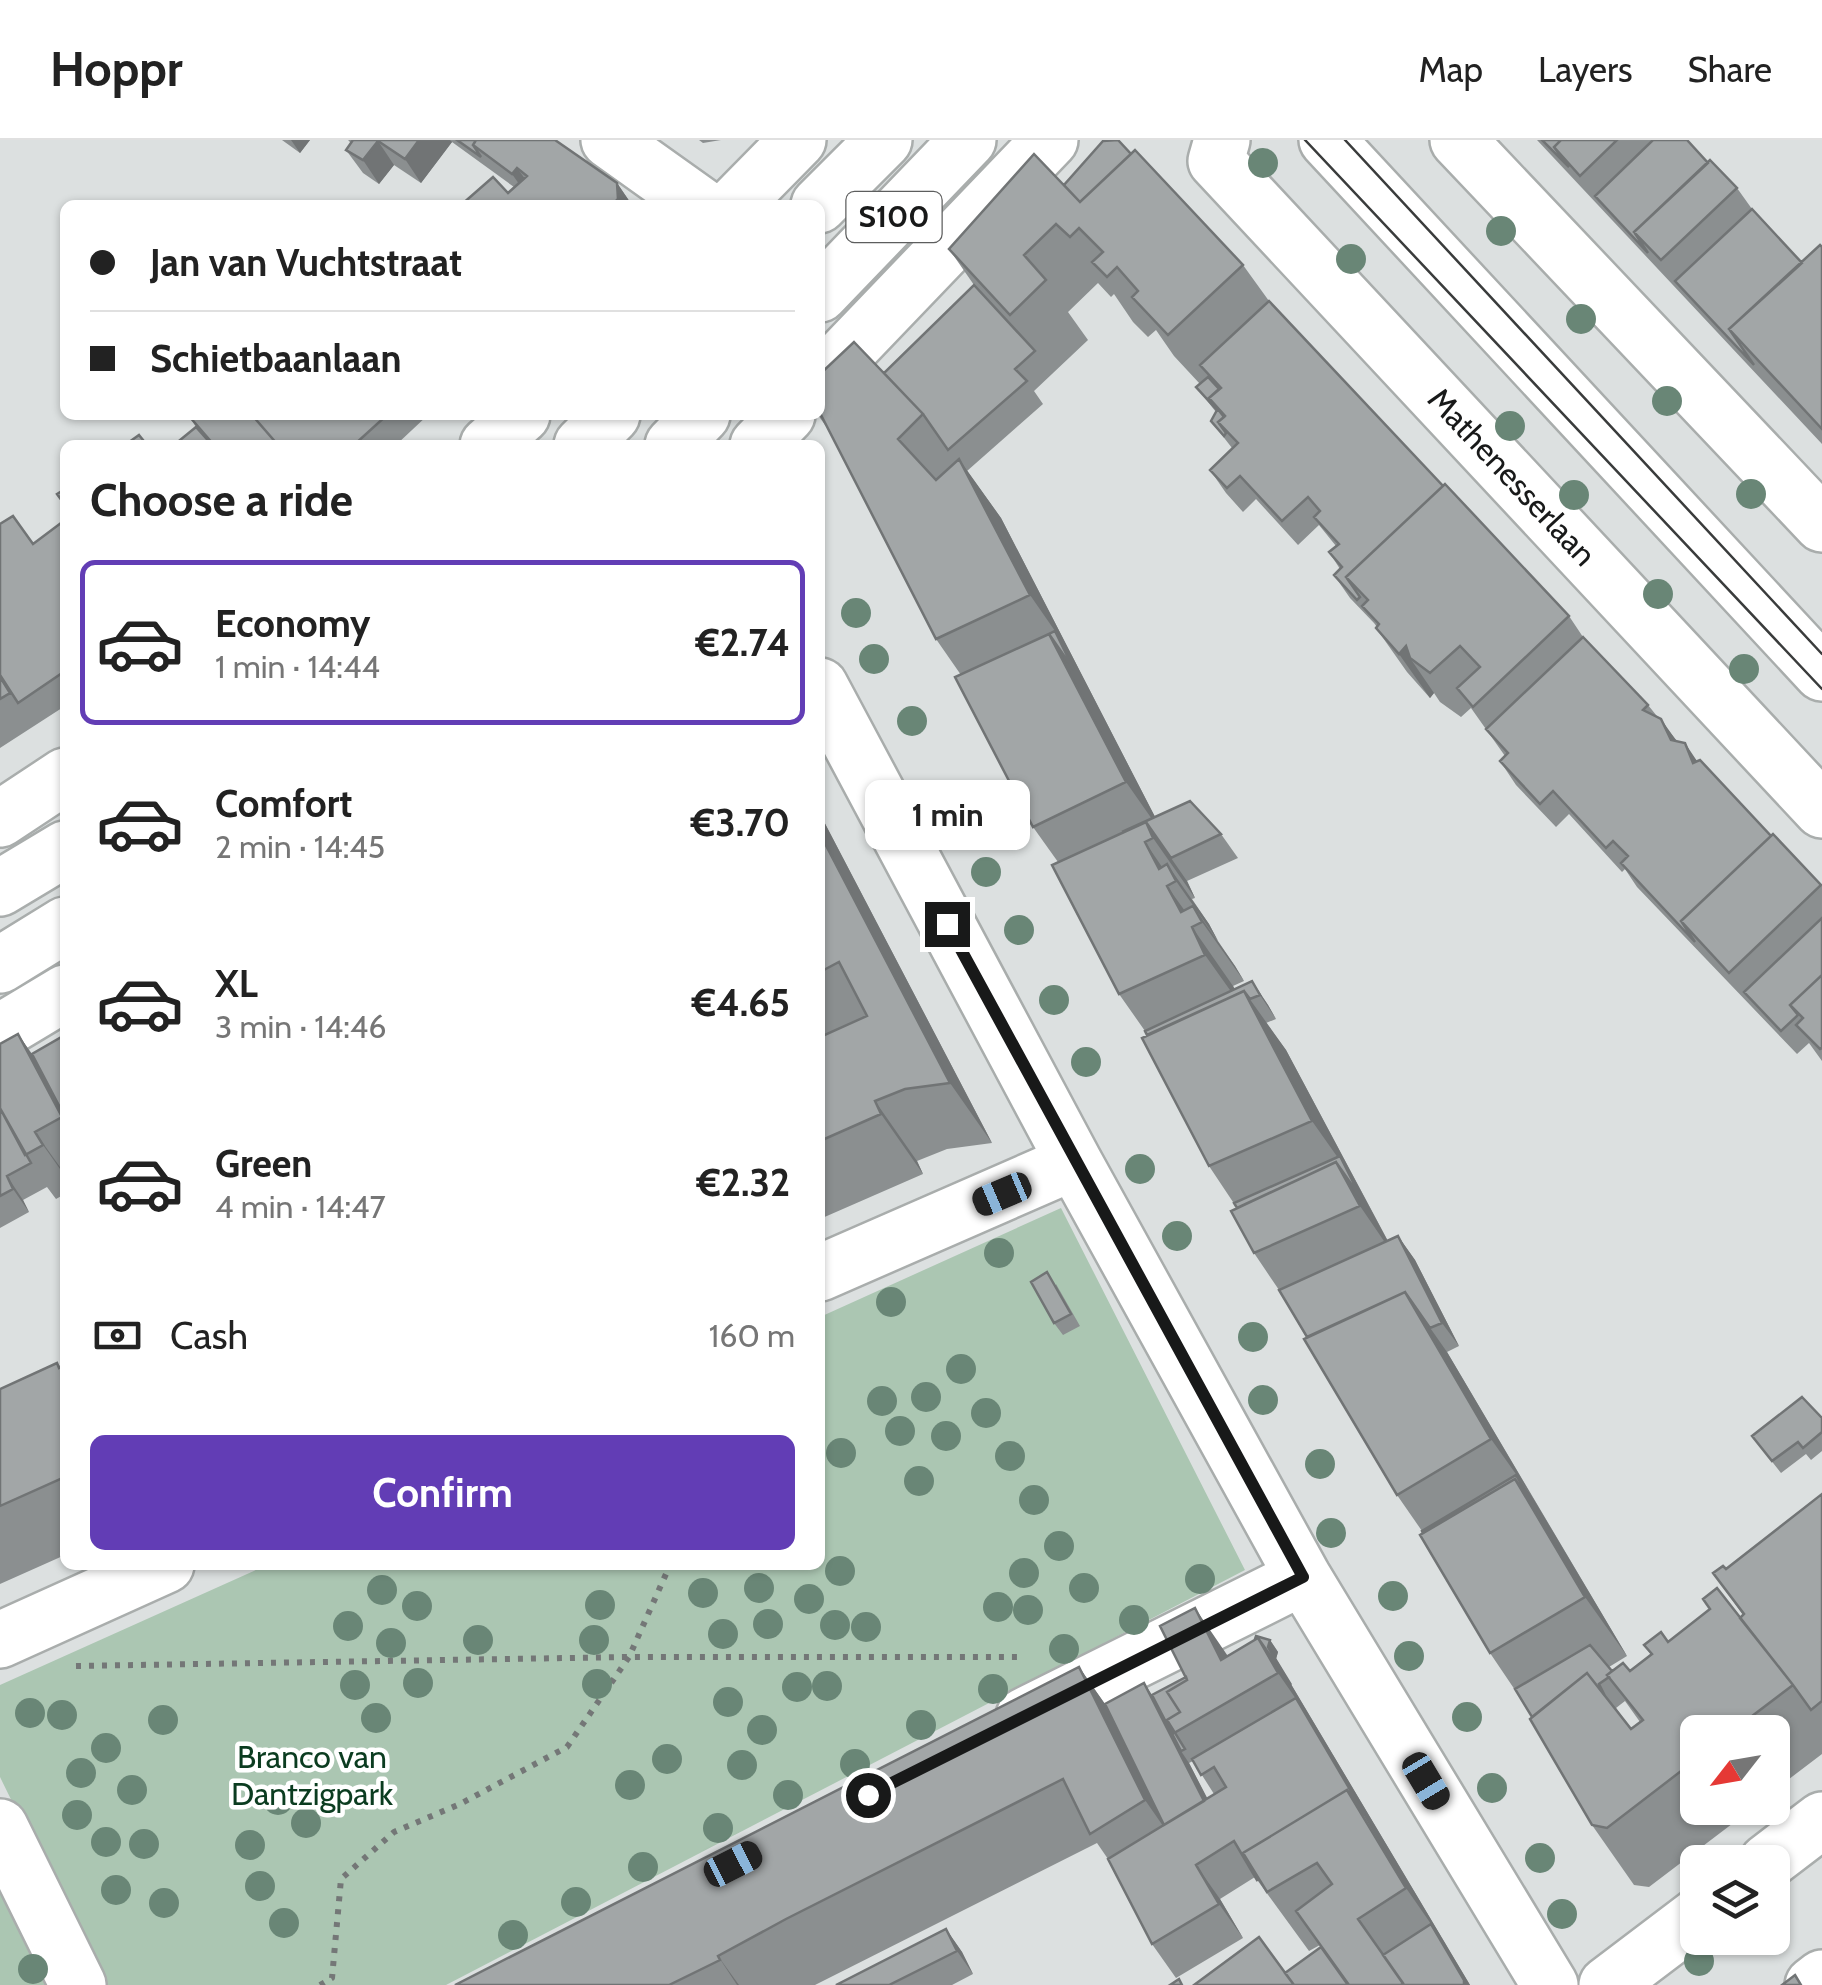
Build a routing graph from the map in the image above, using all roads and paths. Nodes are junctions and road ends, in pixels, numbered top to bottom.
1 (608, 140) edge
2 (798, 140) edge
3 (884, 140) edge
4 (968, 140) edge
5 (1050, 140) edge
6 (1222, 140) edge
7 (1328, 140) edge
8 (1458, 140) edge
9 (693, 200) edge
10 (739, 200) edge
11 (825, 200) edge
12 (825, 289) edge
13 (825, 375) edge
14 (516, 420) edge
15 (607, 420) edge
16 (697, 420) edge
17 (782, 420) edge
18 (494, 440) edge
19 (587, 440) edge
20 (678, 440) edge
21 (763, 440) edge
22 (1822, 524) edge
23 (1822, 673) edge
24 (825, 695) edge
25 (60, 779) edge
26 (1822, 810) edge
27 (0, 818) edge
28 (60, 852) edge
29 (0, 888) edge
30 (60, 928) edge
31 (0, 965) edge
32 (60, 996) edge
33 (0, 1032) edge
34 (1074, 1162) junction
35 (825, 1271) edge
36 (155, 1570) edge
37 (668, 1570) edge
38 (1303, 1577) junction
39 (0, 1640) edge
40 (630, 1657) junction
41 (1022, 1657) dead end
42 (68, 1666) dead end
43 (983, 1737) edge
44 (1822, 1820) edge
45 (0, 1827) edge
46 (1789, 1845) edge
47 (1680, 1930) edge
48 (1822, 1978) edge
49 (78, 1985) edge
50 (320, 1985) edge
51 (1550, 1985) edge
52 (1608, 1985) edge
53 (1813, 1985) edge

1 - 9 street
2 - 10 street
3 - 11 street, S100
4 - 12 street, S100
5 - 13 street
6 - 26 street, Mathenesserlaan
7 - 23 street
8 - 22 street
14 - 18 street
15 - 19 street
16 - 20 street
17 - 21 street
24 - 34 street
25 - 27 street
28 - 29 street
30 - 31 street
32 - 33 street
34 - 35 street
34 - 38 street
36 - 39 street
37 - 40 path
38 - 43 street
38 - 51 street
40 - 41 path
40 - 42 path
40 - 50 path
44 - 46 street
45 - 49 street
47 - 52 street
48 - 53 street

